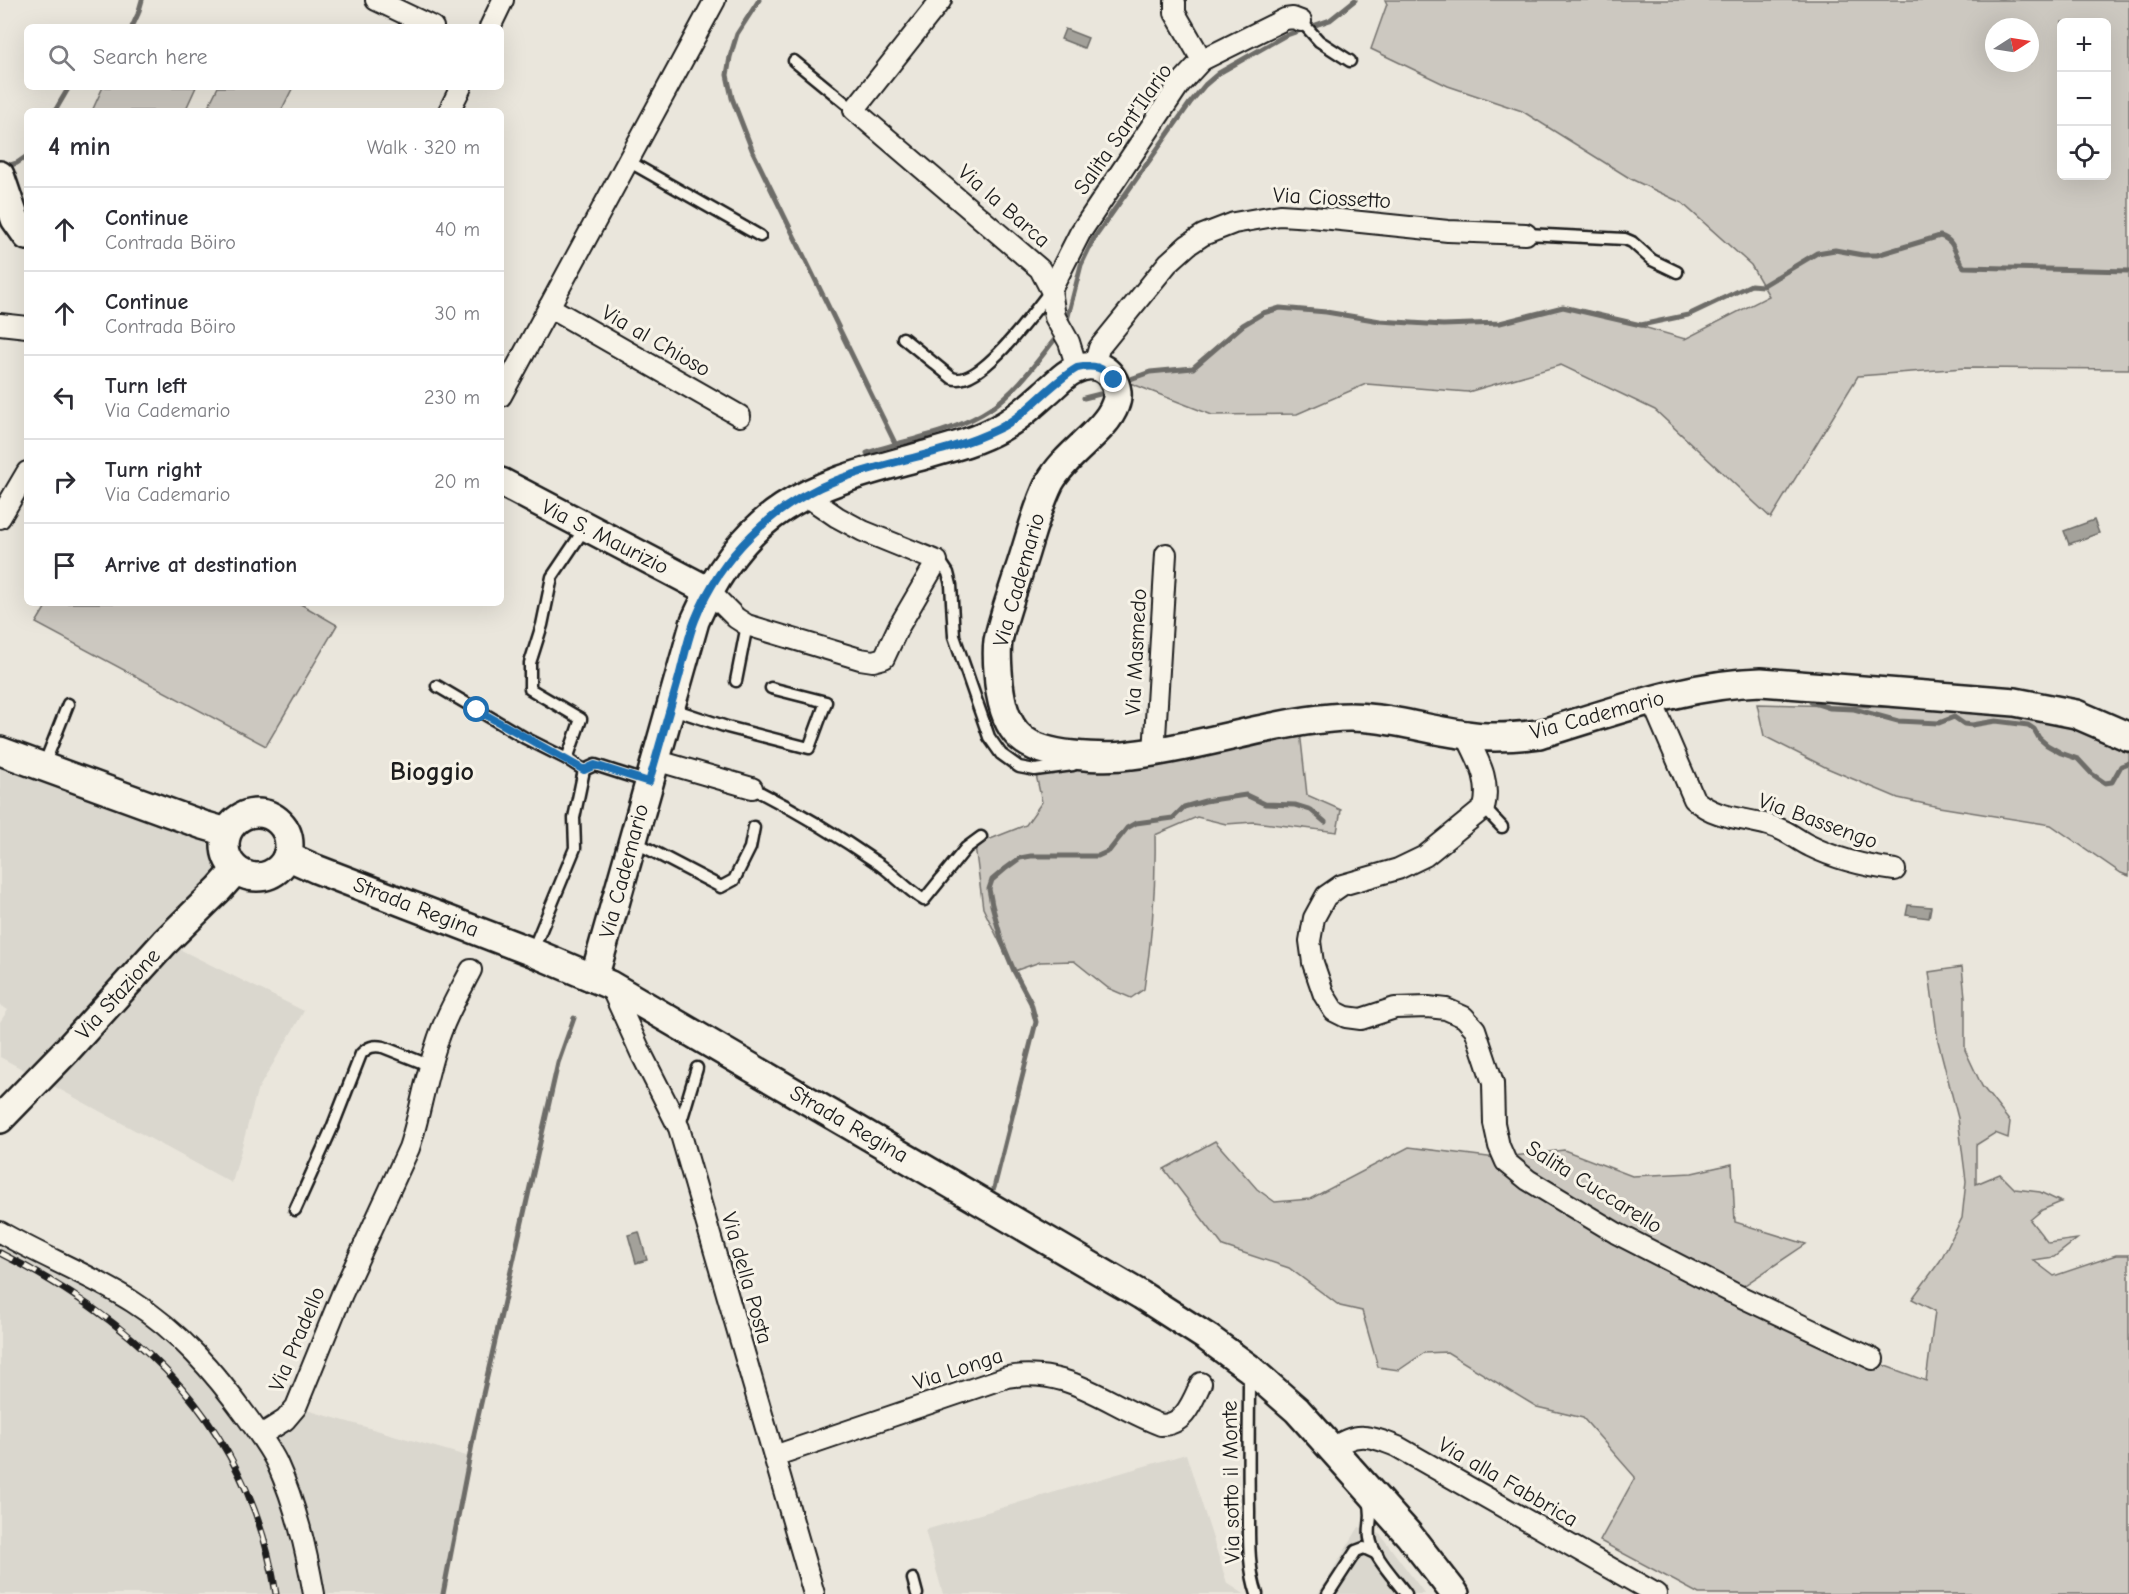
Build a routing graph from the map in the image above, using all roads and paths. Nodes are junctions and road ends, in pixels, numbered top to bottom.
1 (376, 0) edge
2 (503, 0) edge
3 (715, 0) edge
4 (941, 0) edge
5 (1174, 1) edge
6 (1301, 21) joint
7 (426, 24) edge
8 (491, 24) edge
9 (794, 60) dead end
10 (1202, 60) junction
11 (1350, 61) dead end
12 (459, 90) edge
13 (450, 108) edge
14 (854, 110) junction
15 (628, 161) junction
16 (3, 182) edge
17 (24, 232) edge
18 (1526, 234) joint
19 (760, 236) dead end
20 (1677, 272) dead end
21 (1051, 290) junction
22 (549, 307) junction
23 (0, 324) edge
24 (24, 327) edge
25 (903, 338) dead end
26 (1085, 367) junction
27 (504, 390) edge
28 (740, 416) dead end
29 (24, 477) edge
30 (504, 484) edge
31 (805, 495) junction
32 (0, 518) edge
33 (585, 528) junction
34 (1166, 554) dead end
35 (937, 561) junction
36 (709, 591) junction
37 (747, 625) junction
38 (736, 681) dead end
39 (437, 686) dead end
40 (771, 688) dead end
41 (1650, 699) junction
42 (68, 704) dead end
43 (670, 708) junction
44 (1467, 735) junction
45 (2129, 737) edge
46 (0, 751) edge
47 (1154, 753) junction
48 (1101, 756) junction
49 (567, 759) junction
50 (43, 767) junction
51 (584, 770) junction
52 (652, 771) junction
53 (752, 788) joint
54 (1484, 808) junction
55 (754, 827) dead end
56 (1502, 827) dead end
57 (227, 832) junction
58 (981, 837) dead end
59 (633, 841) junction
60 (287, 856) junction
61 (236, 870) junction
62 (1895, 870) dead end
63 (532, 952) junction
64 (471, 970) dead end
65 (602, 982) junction
66 (431, 1066) junction
67 (698, 1068) dead end
68 (0, 1119) edge
69 (679, 1128) junction
70 (295, 1210) dead end
71 (0, 1232) edge
72 (1873, 1359) dead end
73 (1249, 1368) junction
74 (1201, 1383) dead end
75 (261, 1436) junction
76 (1332, 1450) junction
77 (774, 1456) junction
78 (1363, 1489) junction
79 (1409, 1535) junction
80 (1377, 1554) junction
81 (913, 1579) dead end
82 (314, 1594) edge
83 (814, 1594) edge
84 (917, 1594) edge
85 (1257, 1594) edge
86 (1328, 1594) edge
87 (1406, 1594) edge
88 (1438, 1594) edge
89 (1455, 1594) edge
90 (1471, 1594) edge
91 (1656, 1594) edge

1 - 7 street
2 - 8 street
3 - 15 street
4 - 14 street
5 - 10 street
6 - 10 street, Salita Sant'Ilario
6 - 11 lane
9 - 14 lane, Via la Barca
10 - 21 street, Salita Sant'Ilario
12 - 13 street
14 - 21 street, Via la Barca
15 - 19 lane
15 - 22 street
16 - 17 street
18 - 20 lane
18 - 26 street, Via Ciossetto
21 - 25 lane
21 - 26 street, Via la Barca
22 - 27 street
22 - 28 street, Via al Chioso
23 - 24 street
26 - 31 street, Via Cademario
26 - 48 street, Via Cademario
29 - 32 street
30 - 33 street, Via S. Maurizio
31 - 35 street
31 - 36 street, Via Cademario
33 - 36 street, Via S. Maurizio
33 - 49 lane
34 - 47 street, Via Masmedo
35 - 37 street
35 - 48 lane
36 - 37 street
36 - 43 street, Via Cademario
37 - 38 lane
39 - 49 lane
40 - 43 lane
41 - 44 street, Via Cademario
41 - 45 street, Via Cademario
41 - 62 street, Via Bassengo
42 - 50 lane
43 - 52 street, Via Cademario
44 - 47 street, Via Cademario
44 - 54 street
46 - 50 street
47 - 48 street, Via Cademario
49 - 51 lane
50 - 57 street
51 - 52 lane
51 - 63 lane
52 - 53 street
52 - 59 street, Via Cademario
53 - 58 lane
54 - 56 lane
54 - 72 street, Salita Cuccarello
55 - 59 lane
57 - 60 street
57 - 61 street
59 - 65 street, Via Cademario
60 - 61 street
60 - 63 street, Strada Regina
61 - 68 street, Via Stazione
63 - 65 street, Strada Regina
64 - 66 street, Via Pradello
65 - 69 street, Via della Posta
65 - 73 street, Strada Regina
66 - 70 lane
66 - 75 street, Via Pradello
67 - 69 lane
69 - 77 street, Via della Posta
71 - 75 street, Via Pradello
73 - 76 street, Strada Regina
73 - 85 lane, Via sotto il Monte
74 - 77 street, Via Longa
75 - 82 street
76 - 78 street, Strada Regina
76 - 91 street, Via alla Fabbrica
77 - 83 street, Via della Posta
78 - 79 street, Strada Regina
78 - 80 lane
78 - 88 street, Strada Regina
79 - 89 street, Strada Regina
79 - 90 street
80 - 86 lane
80 - 87 lane
81 - 84 lane

